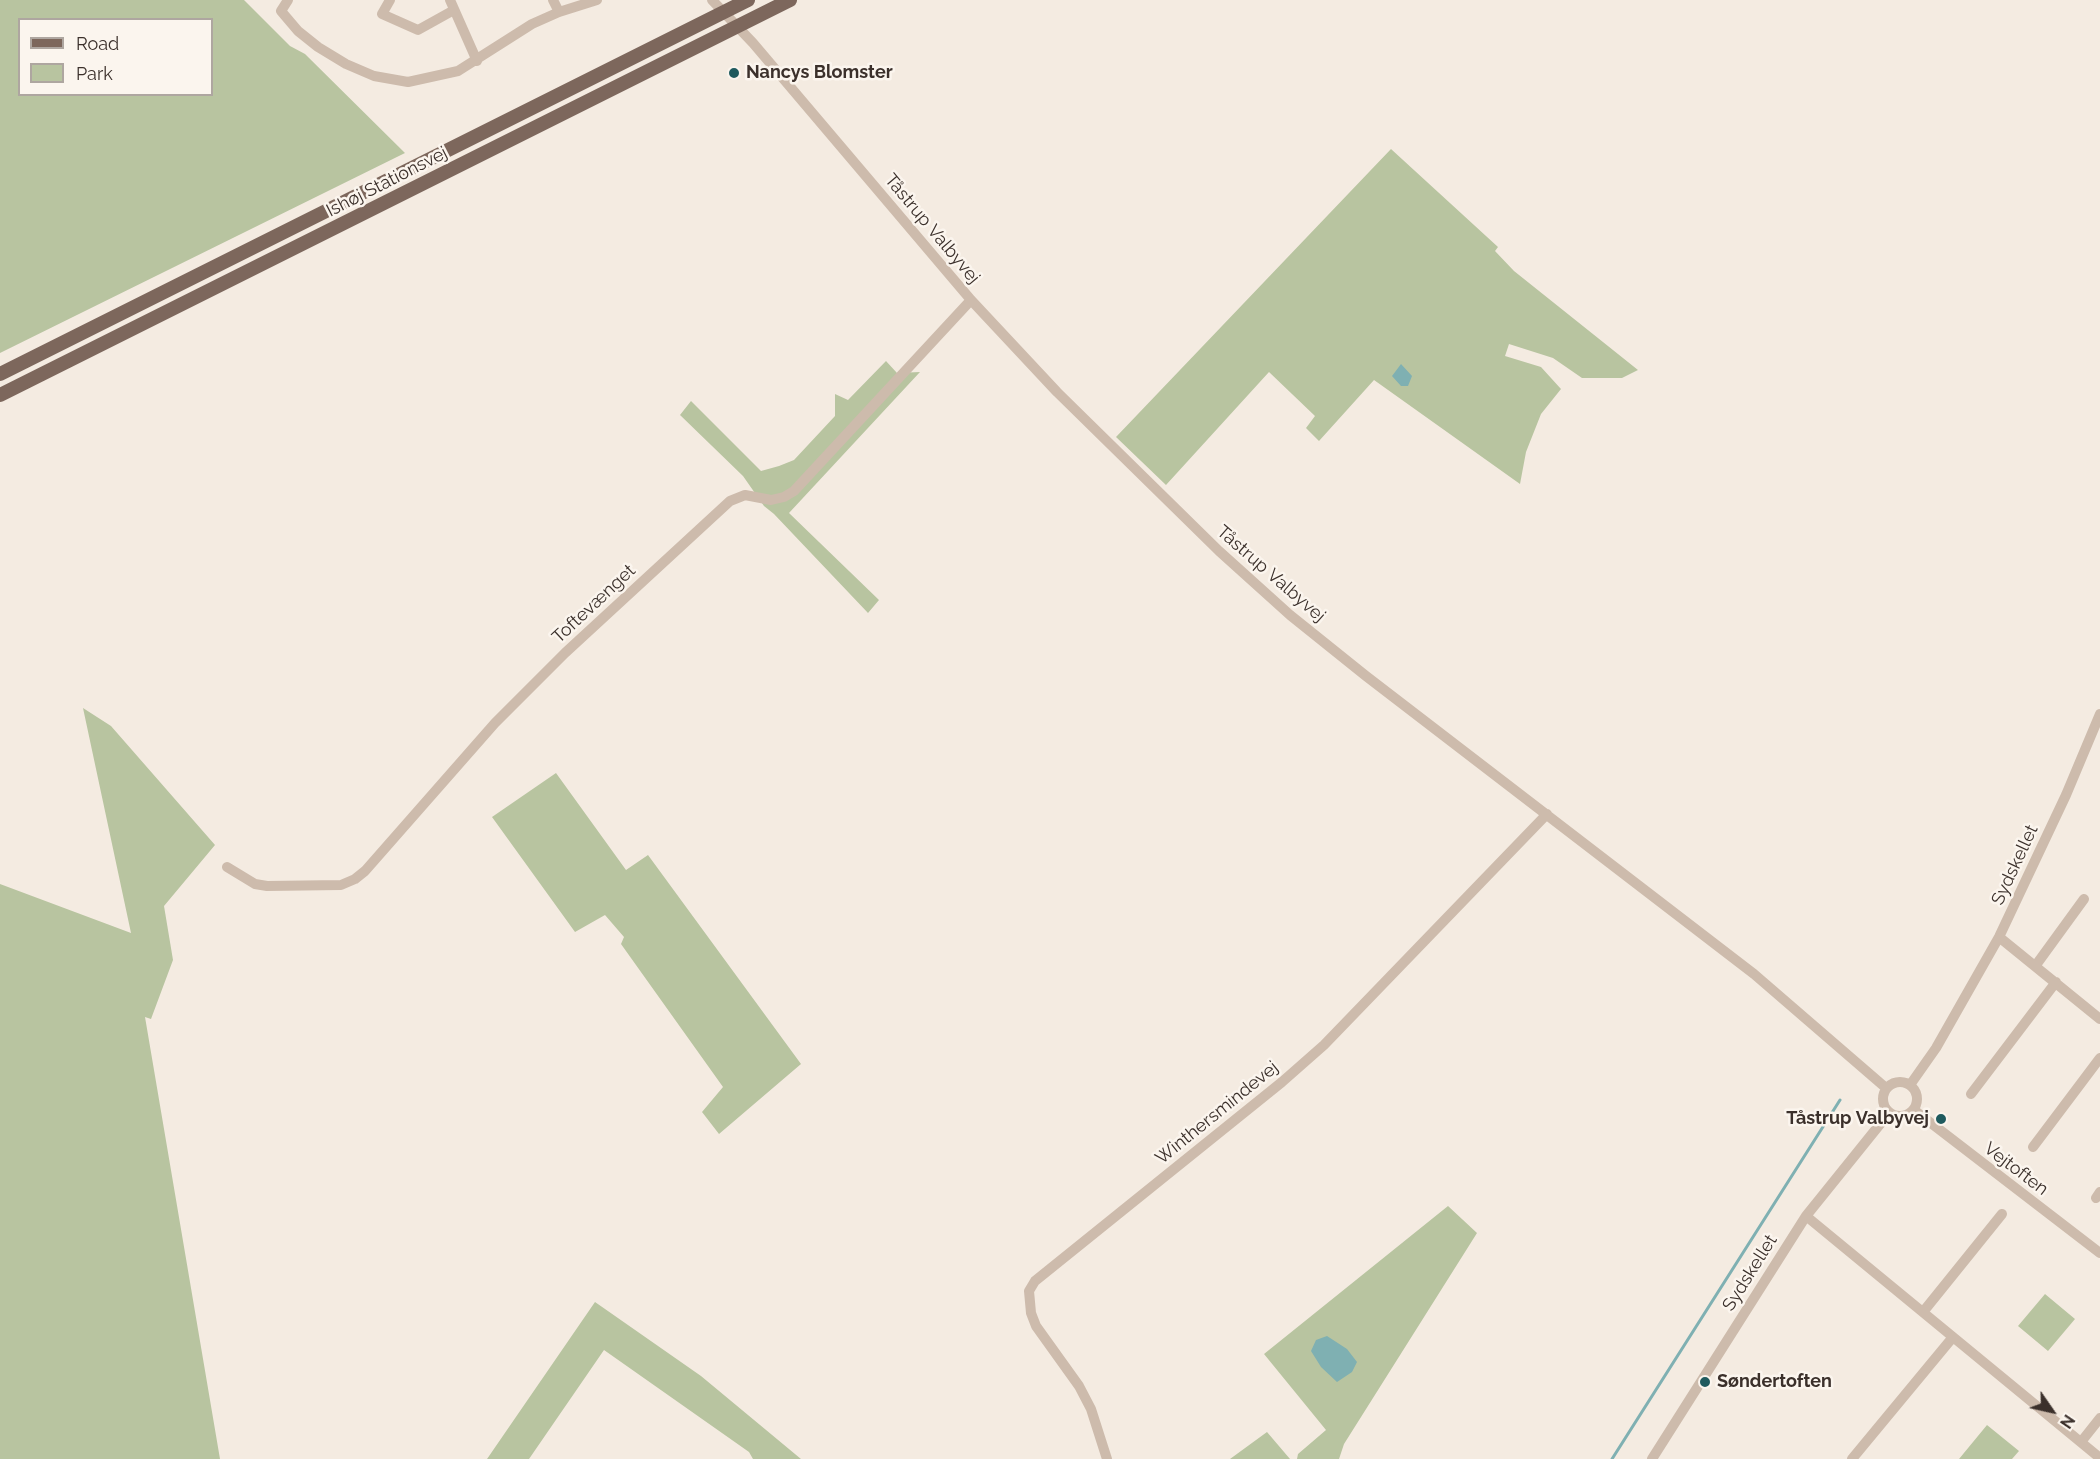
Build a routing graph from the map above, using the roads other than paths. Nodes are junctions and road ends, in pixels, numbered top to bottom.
1 (288, 0) edge
2 (390, 0) edge
3 (553, 0) edge
4 (597, 0) edge
5 (712, 0) edge
6 (748, 0) edge
7 (790, 0) edge
8 (452, 5) edge
9 (559, 12) junction
10 (724, 13) junction
11 (737, 27) junction
12 (477, 61) junction
13 (971, 300) junction
14 (0, 374) edge
15 (0, 395) edge
16 (2100, 714) edge
17 (1547, 814) junction
18 (227, 867) dead end
19 (2084, 899) dead end
20 (1999, 937) junction
21 (2036, 965) junction
22 (2056, 982) junction
23 (2099, 1017) edge
24 (2100, 1058) edge
25 (1910, 1085) junction
26 (1887, 1088) junction
27 (1971, 1094) dead end
28 (1914, 1110) junction
29 (1889, 1113) junction
30 (2033, 1147) dead end
31 (2002, 1214) dead end
32 (1806, 1216) junction
33 (2100, 1253) edge
34 (1923, 1312) junction
35 (1953, 1337) junction
36 (2100, 1418) edge
37 (2081, 1442) junction
38 (2100, 1458) edge
39 (1107, 1459) edge
40 (1652, 1459) edge
41 (1852, 1459) edge

1 - 12 street
2 - 8 street
3 - 9 street
4 - 9 street
5 - 10 street, Tåstrup Valbyvej
6 - 10 main road, Ishøj Stationsvej
7 - 11 main road, Ishøj Stationsvej
8 - 12 street
9 - 12 street
10 - 11 street, Tåstrup Valbyvej
10 - 14 main road, Ishøj Stationsvej
11 - 13 street, Tåstrup Valbyvej
11 - 15 main road, Ishøj Stationsvej
13 - 17 street, Tåstrup Valbyvej
13 - 18 street, Toftevænget
16 - 20 street, Sydskellet
17 - 26 street, Tåstrup Valbyvej
17 - 39 street, Winthersmindevej
19 - 21 street
20 - 21 street
20 - 25 street, Sydskellet
21 - 22 street
22 - 23 street
22 - 27 street
24 - 30 street
25 - 26 street
25 - 28 street
26 - 29 street
28 - 29 street
28 - 33 street, Vejtoften
29 - 32 street, Sydskellet
31 - 34 street
32 - 34 street
32 - 40 street, Sydskellet
34 - 35 street
35 - 37 street
35 - 41 street
36 - 37 street
37 - 38 street

